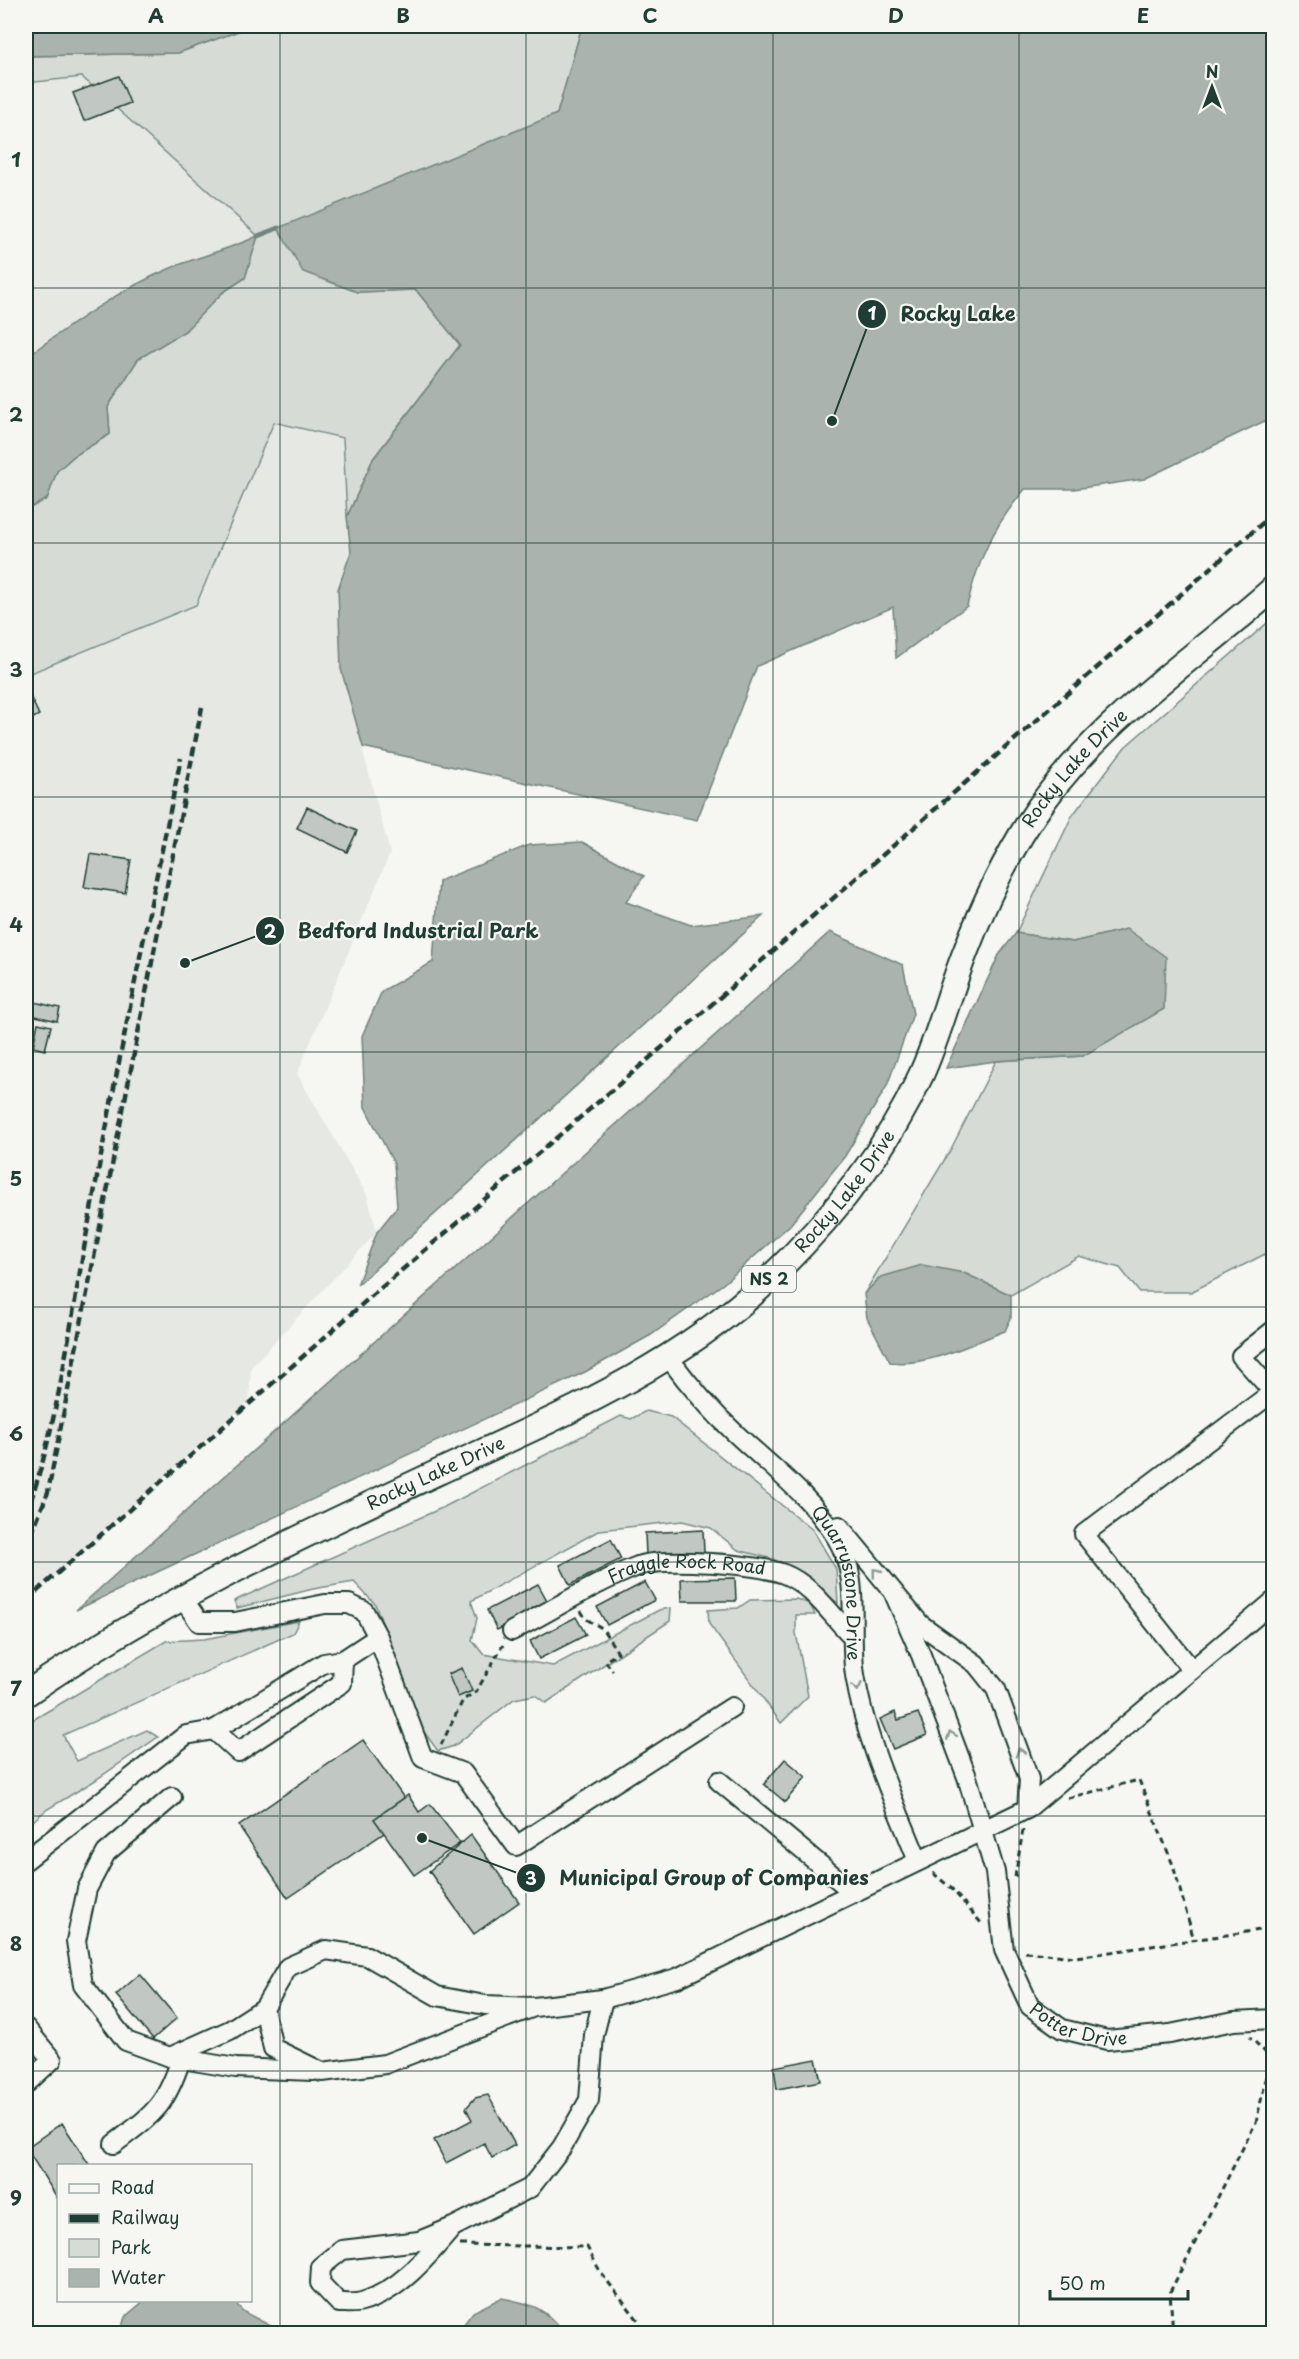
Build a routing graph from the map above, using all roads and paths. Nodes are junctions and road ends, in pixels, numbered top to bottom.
1 (1274, 588) edge
2 (1274, 1330) edge
3 (669, 1358) junction
4 (1273, 1392) edge
5 (790, 1480) junction
6 (895, 1596) junction
7 (183, 1599) junction
8 (574, 1599) junction
9 (1274, 1601) edge
10 (512, 1631) joint
11 (851, 1635) junction
12 (378, 1637) junction
13 (343, 1660) junction
14 (1192, 1670) junction
15 (613, 1671) dead end
16 (26, 1694) edge
17 (732, 1707) dead end
18 (214, 1730) junction
19 (434, 1762) junction
20 (719, 1780) dead end
21 (172, 1797) dead end
22 (1061, 1800) dead end
23 (1027, 1809) junction
24 (982, 1830) junction
25 (26, 1860) edge
26 (918, 1861) junction
27 (853, 1892) junction
28 (1274, 1928) edge
29 (1194, 1940) junction
30 (1004, 1950) junction
31 (603, 2000) junction
32 (534, 2007) junction
33 (264, 2008) junction
34 (1274, 2019) edge
35 (1234, 2021) junction
36 (26, 2028) edge
37 (176, 2058) junction
38 (322, 2072) junction
39 (26, 2084) edge
40 (114, 2144) dead end
41 (453, 2227) junction
42 (437, 2245) junction
43 (644, 2334) edge
44 (1173, 2334) edge

1 - 3 main road, Rocky Lake Drive / NS 2
2 - 4 street
3 - 5 street, Quarrystone Drive
3 - 7 main road, Rocky Lake Drive / NS 2
4 - 14 street
6 -> 5 street
5 - 11 street, Quarrystone Drive
23 -> 6 street
24 -> 6 street, Potter Drive
7 - 12 street
7 - 16 main road, Rocky Lake Drive / NS 2
8 - 10 street, Fraggle Rock Road
8 - 11 street, Fraggle Rock Road
8 - 15 path
9 - 14 street
10 - 19 path
11 -> 26 street, Quarrystone Drive
12 - 13 street
12 - 19 street
13 - 18 street
13 - 18 street
14 - 23 street
17 - 19 street
18 - 25 street
20 - 27 street
21 - 37 street
22 - 29 path
23 - 24 street
24 - 26 street
24 - 30 street, Potter Drive
26 - 27 street
26 - 30 path
27 - 31 street
28 - 29 path
29 - 30 path
30 - 35 street, Potter Drive
31 - 32 street
31 - 41 street
32 - 33 street
32 - 38 street
33 - 37 street
33 - 38 street
34 - 35 street, Potter Drive
35 - 44 path
36 - 39 street
37 - 38 street
37 - 40 street
41 - 42 street
41 - 42 street
42 - 43 path

